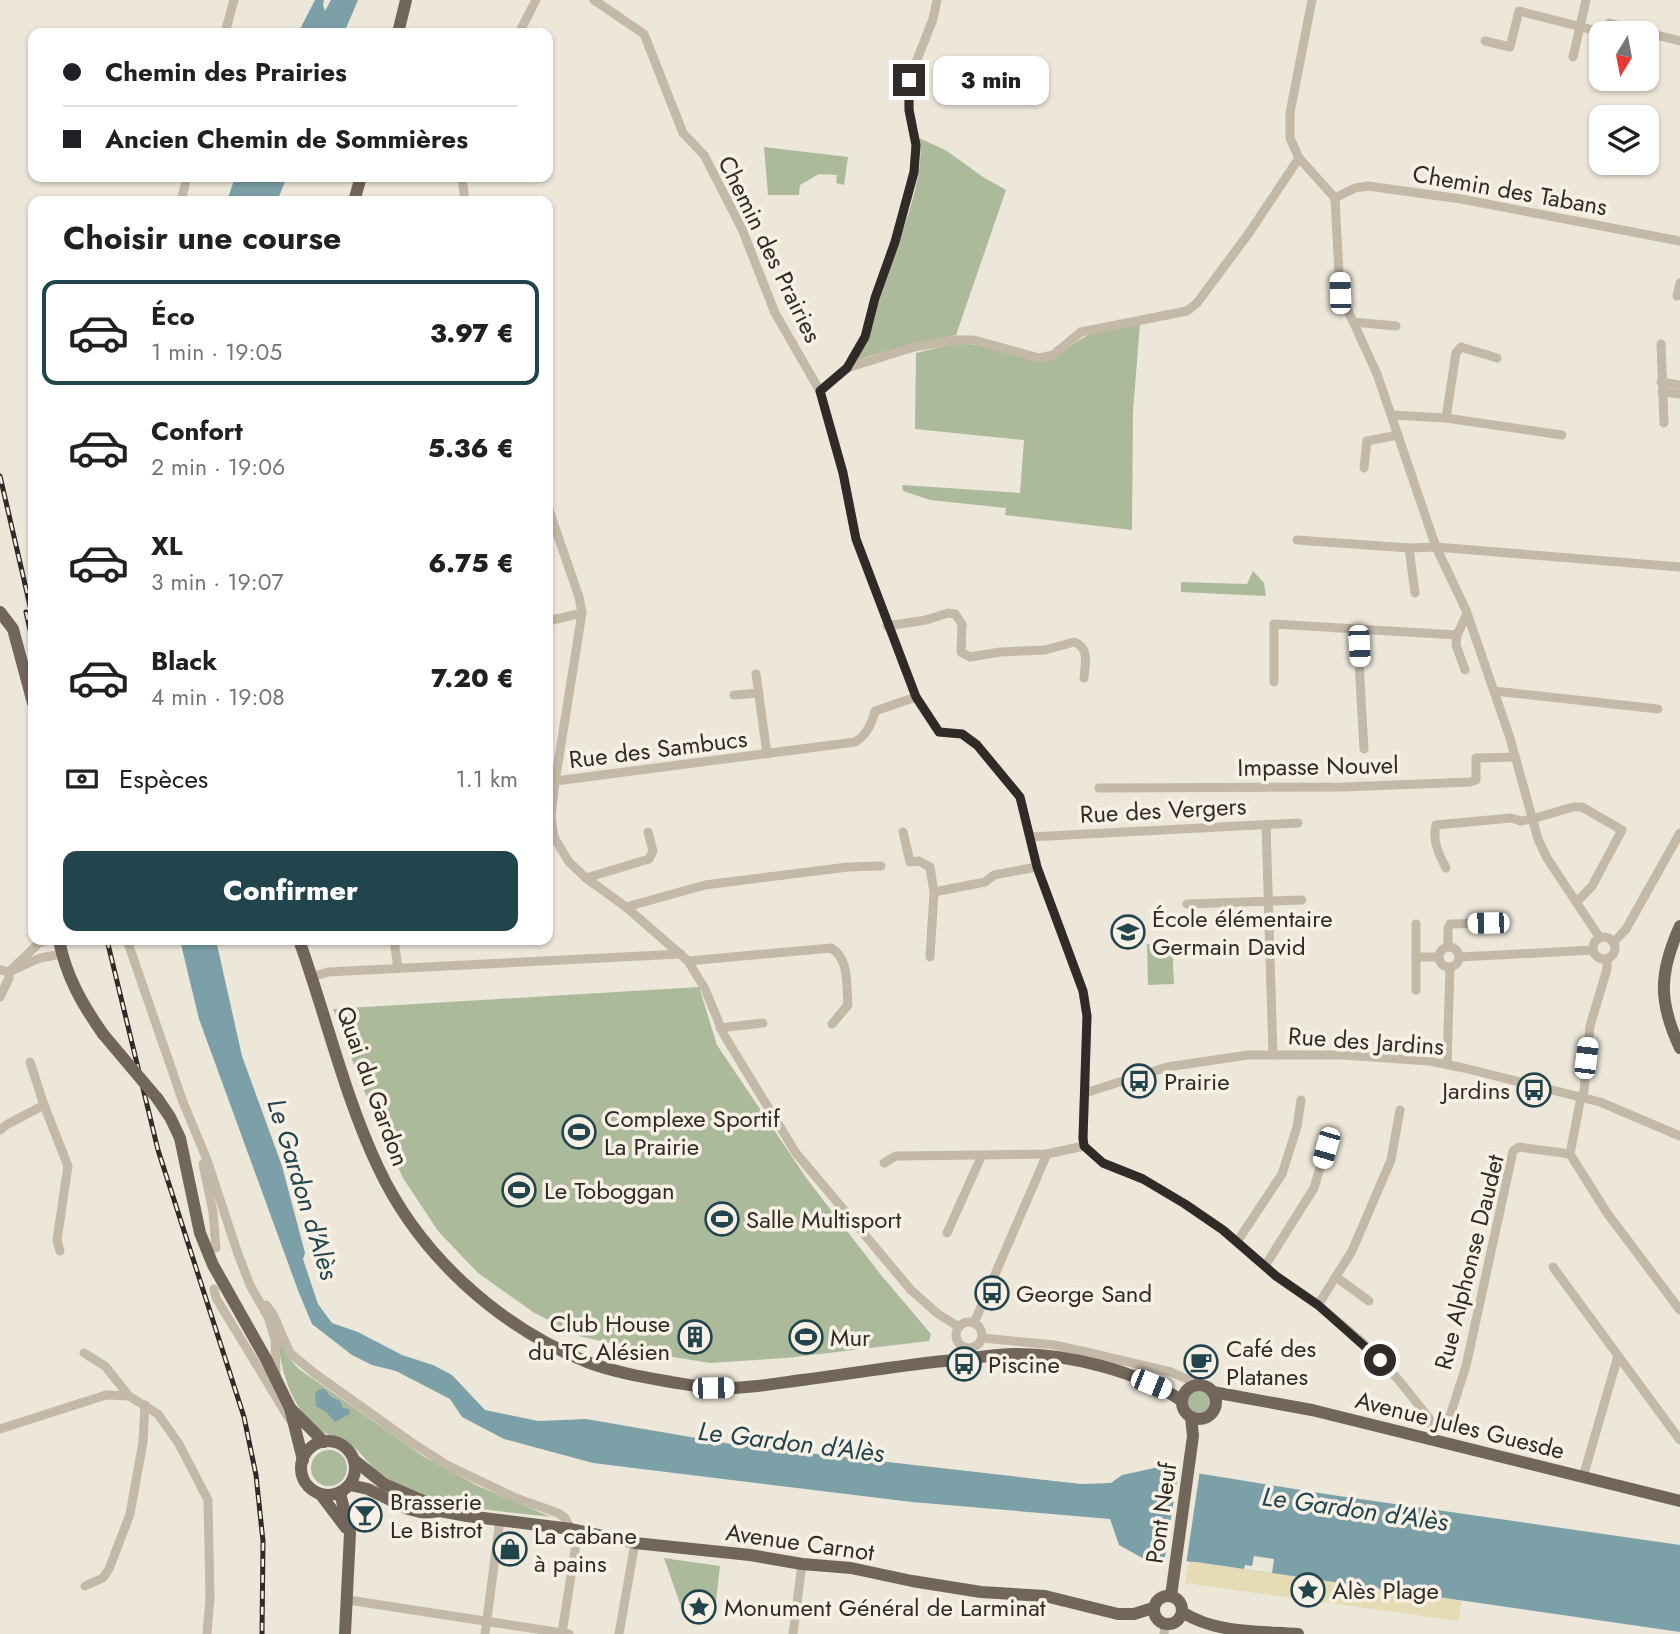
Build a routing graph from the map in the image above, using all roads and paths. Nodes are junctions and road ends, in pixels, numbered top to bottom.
1 (234, 0) edge
2 (406, 0) edge
3 (536, 0) edge
4 (594, 0) edge
5 (937, 0) edge
6 (1312, 0) edge
7 (1586, 0) edge
8 (1580, 26) junction
9 (226, 28) edge
10 (399, 28) edge
11 (522, 28) edge
12 (1485, 41) dead end
13 (1680, 41) edge
14 (1573, 57) dead end
15 (1299, 158) junction
16 (1335, 198) junction
17 (1680, 241) edge
18 (1680, 283) edge
19 (1677, 296) dead end
20 (1353, 322) junction
21 (1396, 326) dead end
22 (1661, 344) dead end
23 (1497, 358) dead end
24 (847, 368) junction
25 (1680, 384) edge
26 (1662, 387) junction
27 (820, 391) junction
28 (1680, 394) edge
29 (1391, 415) junction
30 (1446, 418) junction
31 (1664, 423) dead end
32 (1398, 435) junction
33 (1562, 435) dead end
34 (1364, 468) dead end
35 (553, 522) edge
36 (1297, 540) dead end
37 (1436, 547) junction
38 (1409, 548) junction
39 (1680, 567) edge
40 (1415, 593) dead end
41 (0, 612) edge
42 (582, 612) junction
43 (1467, 614) junction
44 (553, 620) edge
45 (887, 626) junction
46 (1360, 629) junction
47 (1457, 635) junction
48 (1465, 670) dead end
49 (756, 674) dead end
50 (1084, 678) dead end
51 (1274, 682) dead end
52 (28, 684) edge
53 (1494, 691) junction
54 (759, 693) junction
55 (734, 695) dead end
56 (916, 697) junction
57 (1658, 709) dead end
58 (1364, 749) dead end
59 (767, 754) junction
60 (1515, 757) junction
61 (553, 771) edge
62 (553, 782) edge
63 (1098, 788) dead end
64 (1532, 819) junction
65 (1298, 823) dead end
66 (1265, 824) junction
67 (553, 830) edge
68 (648, 832) dead end
69 (903, 832) dead end
70 (1680, 834) edge
71 (1030, 836) junction
72 (881, 866) dead end
73 (1037, 867) junction
74 (1447, 868) dead end
75 (586, 878) junction
76 (934, 892) junction
77 (1268, 900) junction
78 (1302, 900) dead end
79 (1577, 902) junction
80 (1187, 904) dead end
81 (626, 907) junction
82 (1488, 923) dead end
83 (1416, 924) dead end
84 (1680, 926) edge
85 (1600, 938) junction
86 (37, 945) edge
87 (60, 945) edge
88 (129, 945) edge
89 (301, 945) edge
90 (395, 945) edge
91 (1614, 946) junction
92 (1448, 947) junction
93 (1593, 950) junction
94 (62, 954) junction
95 (930, 957) dead end
96 (1416, 957) junction
97 (1438, 957) junction
98 (1460, 957) junction
99 (685, 958) junction
100 (1607, 959) junction
101 (398, 968) junction
102 (1450, 968) junction
103 (5, 971) edge
104 (312, 977) junction
105 (1416, 990) dead end
106 (0, 996) edge
107 (763, 1023) dead end
108 (832, 1024) dead end
109 (720, 1028) junction
110 (1680, 1048) edge
111 (1273, 1055) junction
112 (30, 1062) dead end
113 (1447, 1064) junction
114 (1086, 1093) junction
115 (1581, 1097) junction
116 (1301, 1100) dead end
117 (44, 1105) junction
118 (1400, 1110) dead end
119 (0, 1130) edge
120 (194, 1132) junction
121 (1680, 1136) edge
122 (1084, 1146) junction
123 (1326, 1148) dead end
124 (1047, 1154) junction
125 (1570, 1154) junction
126 (982, 1155) junction
127 (884, 1163) dead end
128 (947, 1233) dead end
129 (1237, 1242) junction
130 (216, 1248) dead end
131 (60, 1251) dead end
132 (1265, 1266) junction
133 (1553, 1267) dead end
134 (1336, 1278) junction
135 (214, 1289) dead end
136 (257, 1295) junction
137 (1369, 1301) dead end
138 (1318, 1305) junction
139 (1680, 1310) edge
140 (974, 1323) junction
141 (958, 1327) junction
142 (982, 1338) junction
143 (83, 1353) dead end
144 (1618, 1356) junction
145 (276, 1378) junction
146 (1188, 1389) junction
147 (129, 1396) junction
148 (1215, 1398) junction
149 (145, 1405) junction
150 (290, 1408) junction
151 (1197, 1418) junction
152 (293, 1426) junction
153 (0, 1429) edge
154 (1430, 1433) junction
155 (1680, 1440) edge
156 (324, 1442) junction
157 (303, 1460) junction
158 (354, 1460) junction
159 (1583, 1477) junction
160 (345, 1489) junction
161 (321, 1494) junction
162 (1680, 1501) edge
163 (440, 1511) junction
164 (500, 1520) junction
165 (574, 1530) junction
166 (350, 1533) junction
167 (635, 1543) junction
168 (802, 1564) junction
169 (85, 1586) dead end
170 (1171, 1595) junction
171 (348, 1600) junction
172 (1153, 1608) junction
173 (1182, 1612) junction
174 (487, 1621) junction
175 (1164, 1629) edge
176 (566, 1633) edge
177 (207, 1634) edge
178 (345, 1634) edge
179 (485, 1634) edge
180 (619, 1634) edge
181 (793, 1634) edge
182 (1278, 1634) edge
183 (1298, 1634) edge

1 - 9 street
2 - 10 main road
3 - 11 street
4 - 27 street, Chemin des Prairies
5 - 24 street
6 - 15 street
7 - 8 street
8 - 12 street
8 - 13 street
8 - 14 street
15 - 16 street
15 - 24 street
16 - 17 street, Chemin des Tabans
16 - 20 street
18 - 19 street
20 - 21 street
20 - 29 street
22 - 26 street
23 - 30 street
24 - 27 street
25 - 26 street
26 - 28 street
26 - 31 street
27 - 45 street, Chemin des Prairies
29 - 30 street
29 - 32 street
30 - 33 street
32 - 34 street
32 - 37 street
35 - 42 street
36 - 38 street
37 - 38 street
37 - 39 street
37 - 43 street
38 - 40 street
41 - 52 main road
42 - 44 street
42 - 61 street
43 - 47 street
43 - 53 street
45 - 50 street
45 - 56 street, Chemin des Prairies
46 - 47 street
46 - 51 street
46 - 58 street
47 - 48 street
49 - 54 street, Rue des Sambucs
53 - 57 street
53 - 60 street
54 - 55 street, Rue des Sambucs
54 - 59 street, Rue des Sambucs
56 - 59 street, Rue des Sambucs
56 - 71 street, Chemin des Prairies
59 - 62 street, Rue des Sambucs
60 - 63 street, Impasse Nouvel
60 - 64 street
64 - 74 street
64 - 79 street
64 - 79 street
65 - 66 street, Rue des Vergers
66 - 71 street, Rue des Vergers
66 - 77 street
67 - 75 street
68 - 75 street
69 - 76 street
70 - 91 street
71 - 73 street, Chemin des Prairies
72 - 81 street
73 - 76 street
73 - 114 street, Chemin des Prairies
75 - 81 street
76 - 95 street
77 - 78 street
77 - 80 street
77 - 111 street
79 - 85 street
81 - 99 street
82 - 92 street
83 - 96 street
84 - 110 main road
85 - 91 street
85 - 93 street
86 - 103 street
87 - 94 main road
88 - 120 street
89 - 104 main road, Quai du Gardon
90 - 101 street
91 - 100 street
92 - 97 street
92 - 98 street
93 - 98 street
93 - 100 street
94 - 103 street
94 - 145 main road, bridge
96 - 97 street
96 - 105 street
97 - 102 street
98 - 102 street
99 - 101 street
99 - 108 street
99 - 109 street
100 - 115 street
101 - 104 street
102 - 113 street
103 - 106 street
104 - 146 main road, Quai du Gardon
107 - 109 street
109 - 141 street
111 - 113 street, Rue des Jardins
111 - 114 street, Rue des Jardins
112 - 117 street
113 - 115 street, Rue des Jardins
114 - 122 street, Chemin des Prairies
115 - 121 street, Rue des Jardins
115 - 125 street
116 - 129 street
117 - 119 street
117 - 131 street
118 - 134 street
120 - 130 street
120 - 136 street
122 - 124 street
122 - 129 street
123 - 132 street
124 - 126 street
124 - 140 street
125 - 139 street
125 - 154 street, Rue Alphonse Daudet
126 - 127 street
126 - 128 street
129 - 132 street
132 - 138 street
133 - 144 street
134 - 137 street
134 - 138 street
135 - 152 street
136 - 145 street
136 - 165 street
138 - 154 street
140 - 141 street
140 - 142 street
141 - 142 street
142 - 146 street
143 - 147 street
144 - 155 street
144 - 159 street
145 - 150 main road
146 - 148 main road
146 - 151 main road
147 - 149 street
147 - 153 street
148 - 151 main road
148 - 154 main road, Avenue Jules Guesde
149 - 169 street
149 - 177 street
150 - 152 main road
150 - 156 main road
151 - 170 main road, Pont Neuf
152 - 157 main road
154 - 159 main road, Avenue Jules Guesde
156 - 157 main road
156 - 158 main road
157 - 161 main road
158 - 160 main road
158 - 163 main road, Avenue Carnot
159 - 162 main road, Avenue Jules Guesde
160 - 161 main road
160 - 163 main road, Avenue Carnot
160 - 166 main road
161 - 166 main road
163 - 164 main road, Avenue Carnot
164 - 165 main road, Avenue Carnot
164 - 174 street
165 - 167 main road, Avenue Carnot
165 - 176 street
166 - 171 main road
167 - 168 main road, Avenue Carnot
167 - 180 street
168 - 172 main road, Avenue Carnot
168 - 181 street
170 - 172 main road
170 - 173 main road
171 - 174 street
171 - 178 main road
172 - 175 main road
173 - 175 main road
173 - 182 main road
174 - 176 street
174 - 179 street
182 - 183 main road

